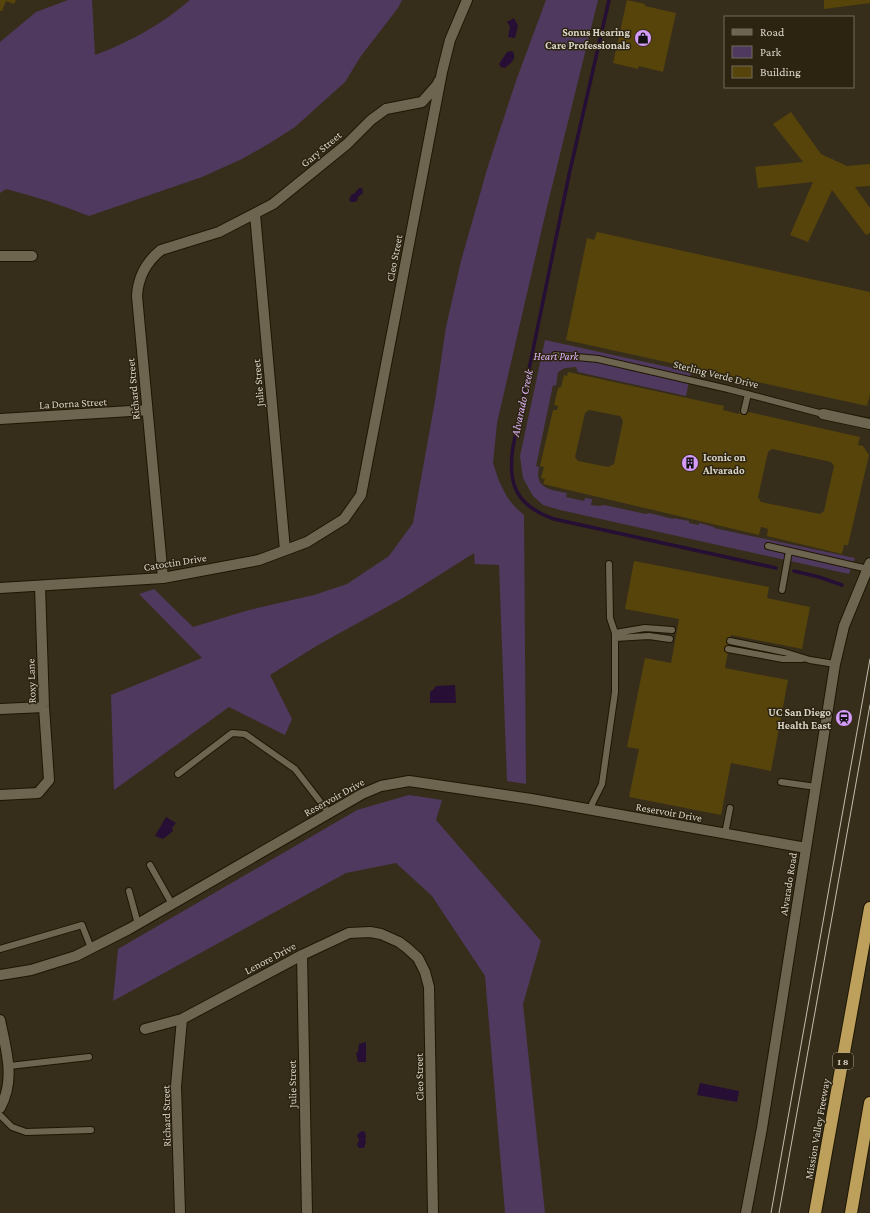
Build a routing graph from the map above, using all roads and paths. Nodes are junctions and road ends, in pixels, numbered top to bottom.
1 (467, 0) edge
2 (442, 72) junction
3 (255, 214) junction
4 (204, 237) joint
5 (0, 256) edge
6 (32, 256) dead end
7 (555, 355) dead end
8 (748, 394) junction
9 (147, 410) junction
10 (744, 411) dead end
11 (823, 414) joint
12 (0, 419) edge
13 (870, 424) edge
14 (344, 519) joint
15 (768, 546) dead end
16 (285, 550) junction
17 (789, 552) junction
18 (608, 564) dead end
19 (869, 566) edge
20 (162, 578) junction
21 (40, 586) junction
22 (0, 588) edge
23 (782, 590) dead end
24 (672, 630) dead end
25 (615, 636) junction
26 (670, 639) dead end
27 (730, 641) dead end
28 (728, 649) dead end
29 (810, 660) junction
30 (835, 664) junction
31 (44, 707) junction
32 (0, 709) edge
33 (178, 774) dead end
34 (781, 782) dead end
35 (816, 787) junction
36 (0, 795) edge
37 (730, 808) dead end
38 (589, 810) junction
39 (329, 813) junction
40 (725, 834) junction
41 (806, 848) junction
42 (150, 865) dead end
43 (129, 891) dead end
44 (172, 904) junction
45 (870, 908) edge
46 (138, 924) junction
47 (91, 948) junction
48 (407, 948) joint
49 (0, 949) edge
50 (302, 955) junction
51 (0, 975) edge
52 (182, 1019) junction
53 (0, 1020) edge
54 (145, 1029) dead end
55 (89, 1057) dead end
56 (6, 1060) edge
57 (870, 1103) edge
58 (0, 1108) edge
59 (0, 1115) edge
60 (91, 1130) dead end
61 (180, 1213) edge
62 (307, 1213) edge
63 (433, 1213) edge
64 (746, 1213) edge
65 (815, 1213) edge
66 (850, 1213) edge

1 - 2 street, Cleo Street
2 - 3 street, Gary Street
2 - 14 street, Cleo Street
3 - 4 street, Gary Street
3 - 16 street, Julie Street
4 - 9 street, Richard Street
5 - 6 street
7 - 8 lane, Sterling Verde Drive
8 - 10 lane
8 - 11 lane, Sterling Verde Drive
9 - 12 street, La Dorna Street
9 - 20 street, Richard Street
11 - 13 street, Sterling Verde Drive
14 - 16 street, Catoctin Drive
15 - 17 lane
16 - 20 street, Catoctin Drive
17 - 19 lane
17 - 23 lane
18 - 25 lane
19 - 30 street, Alvarado Road
20 - 21 street, Catoctin Drive
21 - 22 street, Catoctin Drive
21 - 31 street, Roxy Lane
24 - 25 lane
25 - 26 lane
25 - 38 lane
27 - 29 lane
28 - 29 lane
29 - 30 lane
30 - 35 street, Alvarado Road
31 - 32 street
31 - 36 street, Roxy Lane
33 - 39 lane
34 - 35 lane
35 - 41 street, Alvarado Road
37 - 40 lane
38 - 39 street, Reservoir Drive
38 - 40 street, Reservoir Drive
39 - 44 street, Reservoir Drive
40 - 41 street, Reservoir Drive
41 - 64 street, Alvarado Road
42 - 44 lane
43 - 46 lane
44 - 46 street, Reservoir Drive
45 - 65 highway, Mission Valley Freeway / I 8
46 - 47 street, Reservoir Drive
47 - 49 lane
47 - 51 street, Reservoir Drive
48 - 50 street, Lenore Drive
48 - 63 street, Cleo Street
50 - 52 street, Lenore Drive
50 - 62 street, Julie Street
52 - 54 street, Lenore Drive
52 - 61 street, Richard Street
53 - 56 street
55 - 56 lane
56 - 58 street
57 - 66 highway
59 - 60 lane

